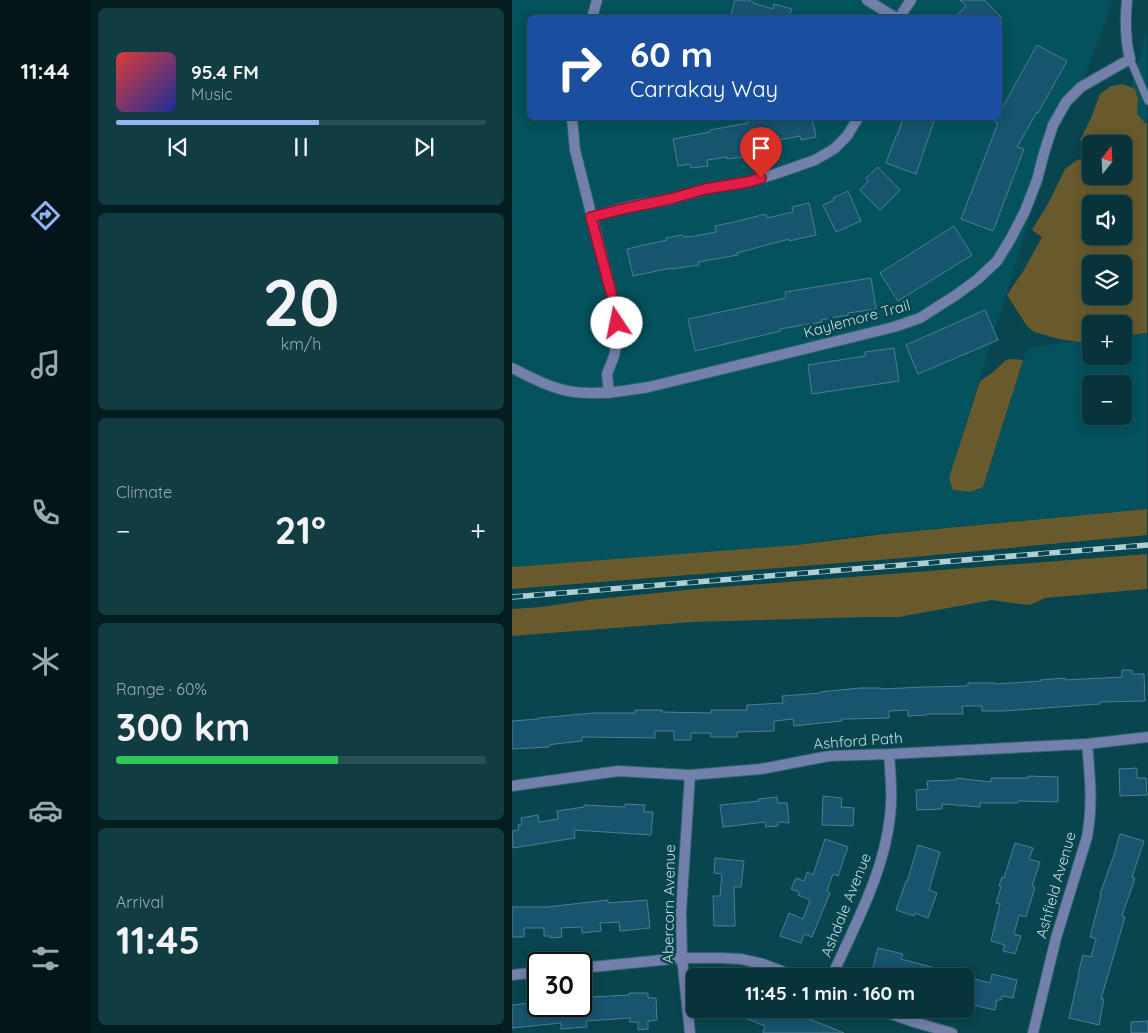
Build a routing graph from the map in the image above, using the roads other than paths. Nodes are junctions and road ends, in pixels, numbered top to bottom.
1 (597, 0) edge
2 (867, 0) edge
3 (911, 0) edge
4 (1127, 0) edge
5 (593, 15) edge
6 (893, 15) edge
7 (900, 15) edge
8 (1130, 59) junction
9 (1148, 101) edge
10 (572, 120) edge
11 (857, 120) edge
12 (591, 217) junction
13 (512, 368) edge
14 (609, 393) junction
15 (1148, 738) edge
16 (1087, 744) junction
17 (889, 754) junction
18 (690, 775) junction
19 (512, 786) edge
20 (682, 958) junction
21 (592, 967) edge
22 (774, 968) edge
23 (836, 968) edge
24 (527, 973) edge
25 (512, 974) edge
26 (903, 1018) edge
27 (690, 1033) edge
28 (952, 1033) edge
29 (1033, 1033) edge

1 - 5 street
2 - 6 street
3 - 7 street
4 - 8 street
8 - 9 lane
8 - 14 street, Kaylemore Trail
10 - 12 street
11 - 12 street
12 - 14 street
13 - 14 street, Kaylemore Trail
15 - 16 street, Ashford Path
16 - 17 street, Ashford Path
16 - 29 street, Ashfield Avenue
17 - 18 street, Ashford Path
17 - 23 street, Ashdale Avenue
18 - 19 street, Ashford Path
18 - 20 street, Abercorn Avenue
20 - 21 street
20 - 22 street
20 - 27 street, Abercorn Avenue
24 - 25 street
26 - 28 street

